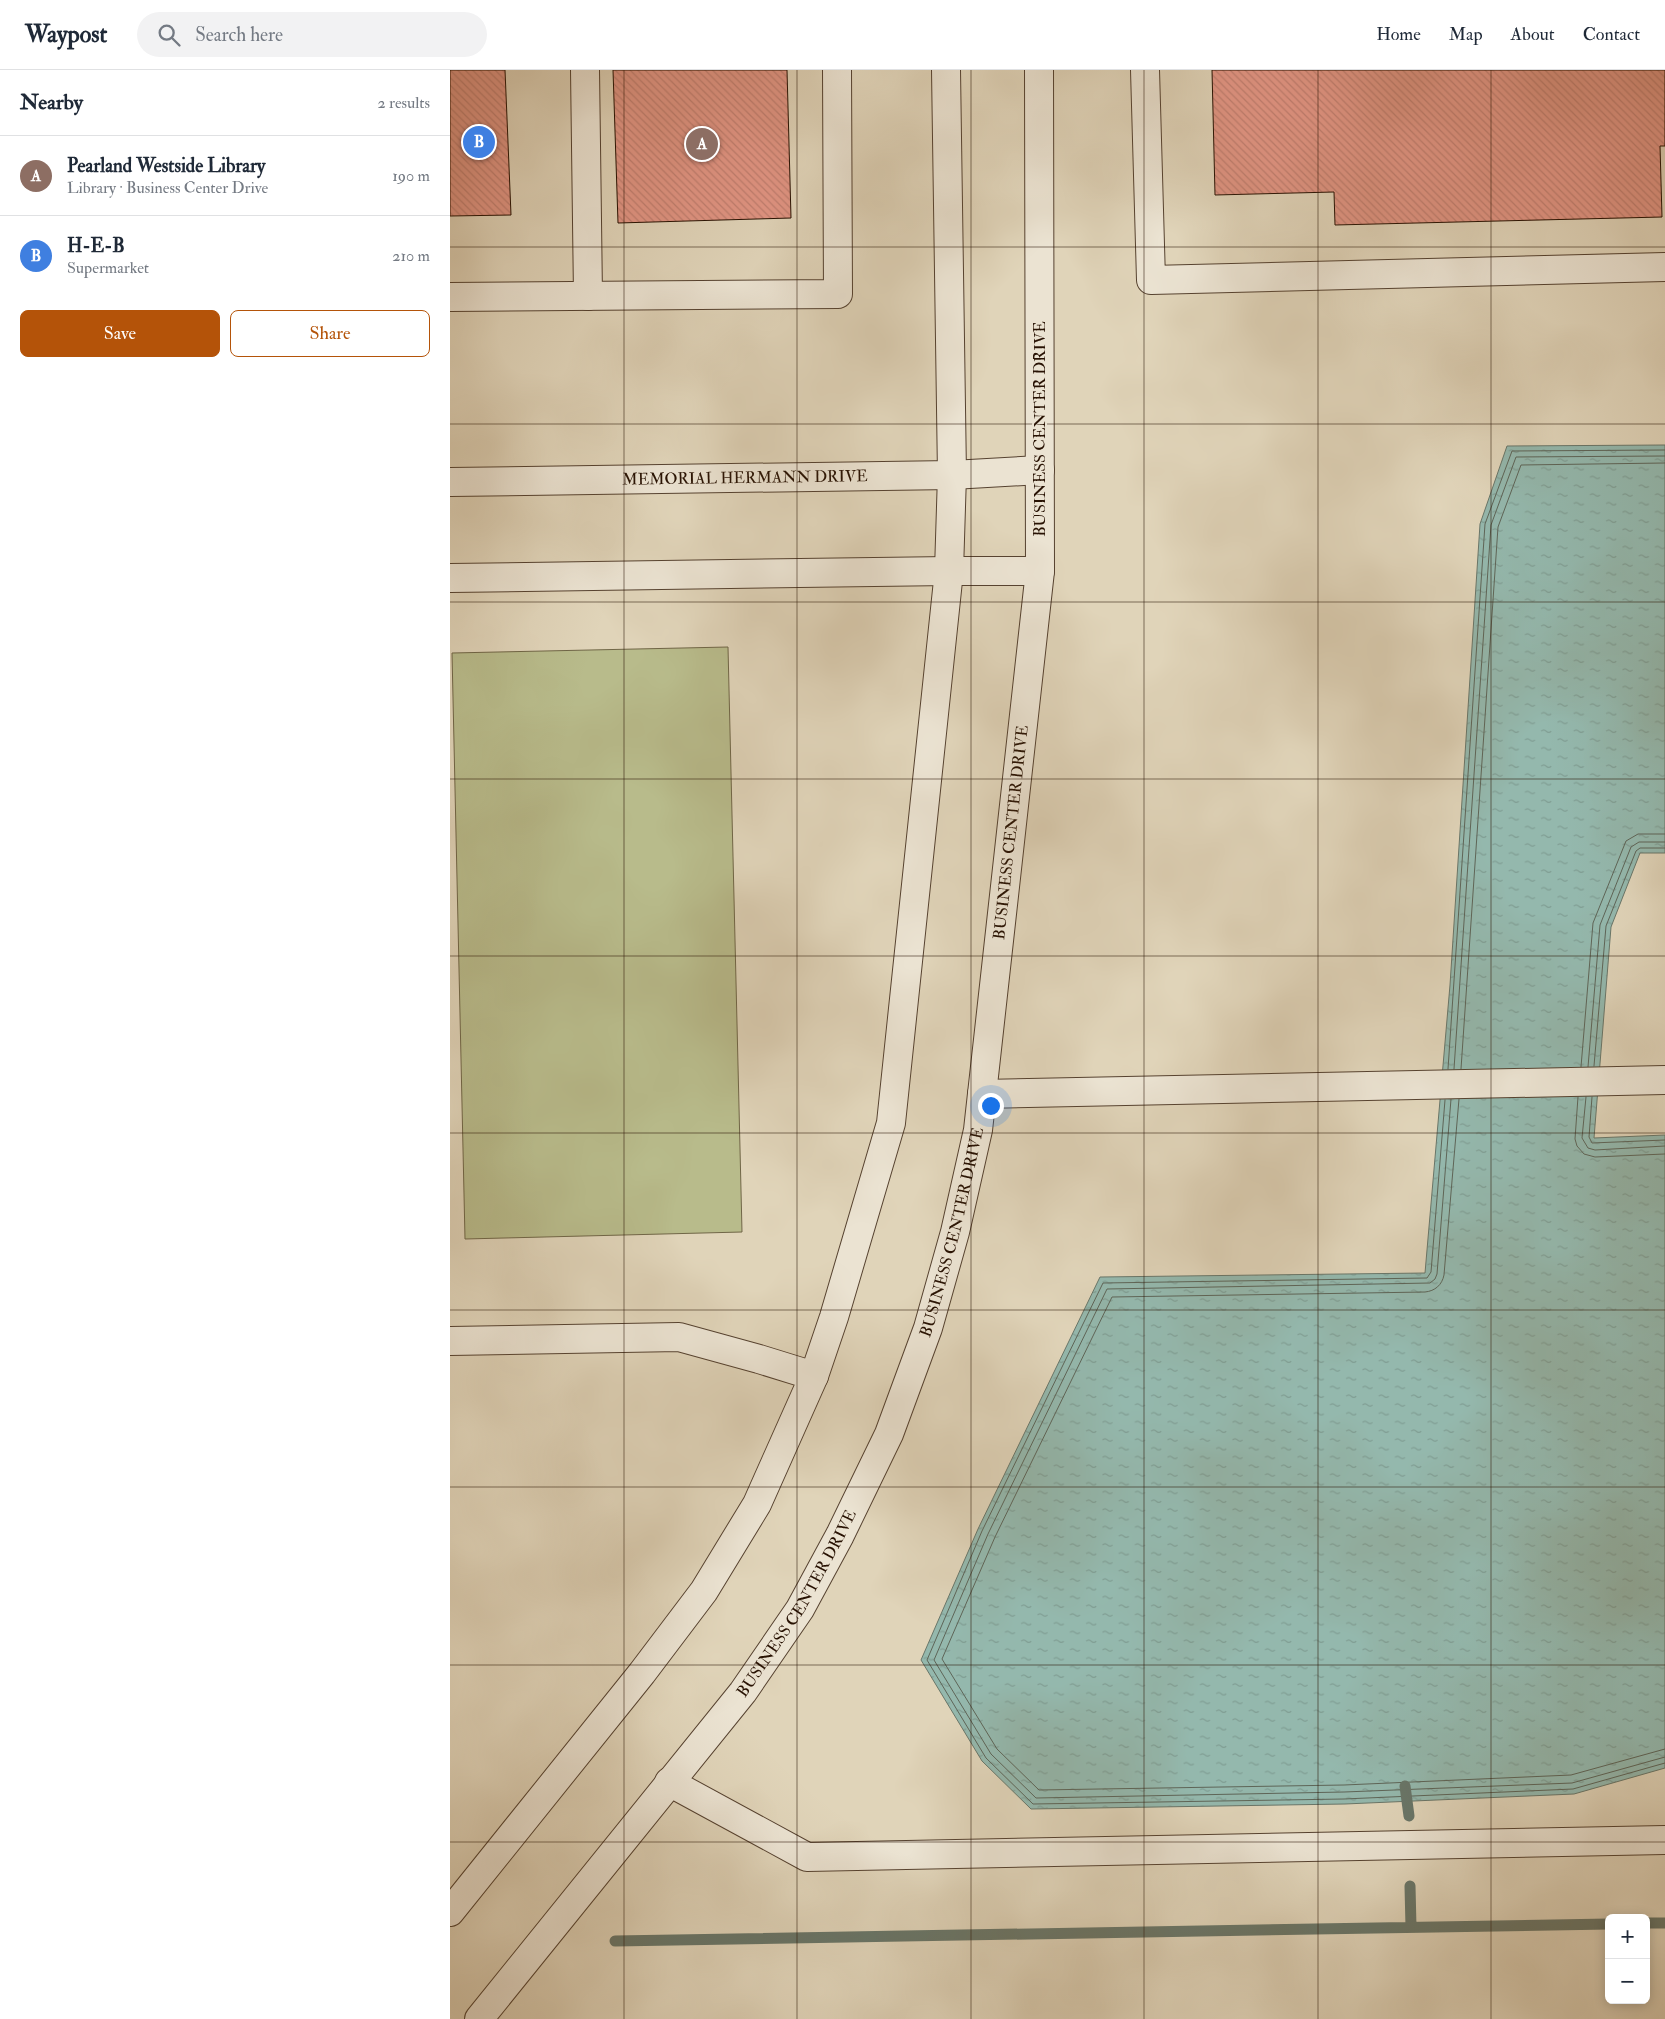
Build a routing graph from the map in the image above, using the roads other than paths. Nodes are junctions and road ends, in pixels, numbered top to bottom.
1 (585, 70) edge
2 (836, 70) edge
3 (946, 70) edge
4 (1039, 70) edge
5 (1146, 70) edge
6 (1665, 267) edge
7 (588, 296) junction
8 (450, 297) edge
9 (1040, 470) junction
10 (952, 475) junction
11 (450, 482) edge
12 (949, 571) junction
13 (1040, 571) junction
14 (450, 578) edge
15 (1665, 1080) edge
16 (982, 1094) junction
17 (450, 1341) edge
18 (814, 1376) junction
19 (669, 1782) junction
20 (1665, 1840) edge
21 (450, 1912) edge
22 (479, 2019) edge

1 - 7 street
2 - 7 street
3 - 10 street
4 - 9 street, BUSINESS CENTER DRIVE
5 - 6 street
7 - 8 street
9 - 10 street, MEMORIAL HERMANN DRIVE
9 - 13 street, BUSINESS CENTER DRIVE
10 - 11 street, MEMORIAL HERMANN DRIVE
10 - 12 street
12 - 13 street
12 - 14 street
12 - 18 street
13 - 16 street, BUSINESS CENTER DRIVE
15 - 16 street
16 - 19 street, BUSINESS CENTER DRIVE
17 - 18 street
18 - 21 street
19 - 20 street
19 - 22 street, BUSINESS CENTER DRIVE

